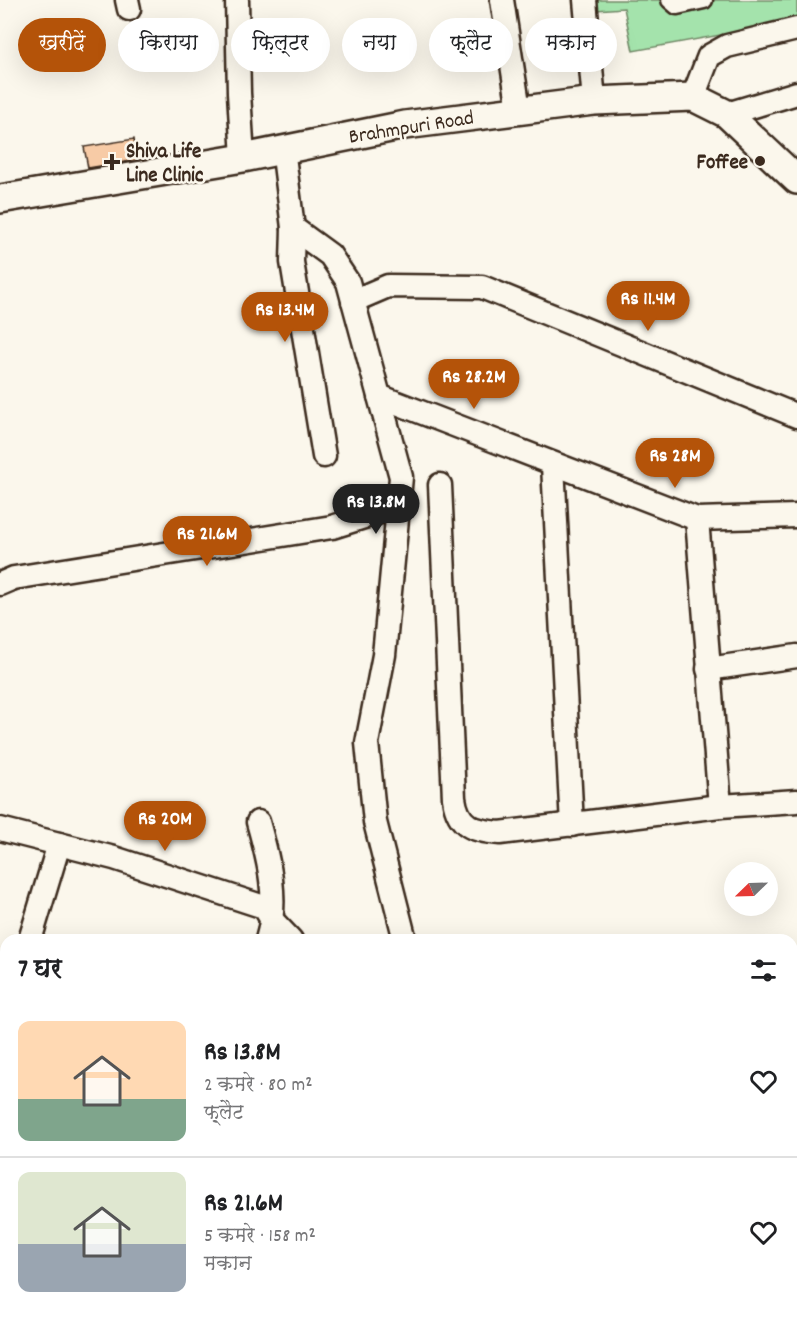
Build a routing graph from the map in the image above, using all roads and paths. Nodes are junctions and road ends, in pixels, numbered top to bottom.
1 (237, 0) edge
2 (502, 0) edge
3 (585, 0) edge
4 (670, 0) edge
5 (704, 0) edge
6 (797, 29) edge
7 (797, 93) edge
8 (693, 97) junction
9 (594, 101) junction
10 (519, 110) junction
11 (727, 114) junction
12 (283, 148) junction
13 (243, 158) junction
14 (797, 180) edge
15 (0, 199) edge
16 (293, 228) junction
17 (353, 301) junction
18 (379, 396) junction
19 (797, 416) edge
20 (324, 456) dead end
21 (553, 465) junction
22 (440, 485) dead end
23 (399, 506) junction
24 (797, 516) edge
25 (697, 519) junction
26 (0, 584) edge
27 (797, 656) edge
28 (708, 669) junction
29 (797, 801) edge
30 (720, 806) junction
31 (258, 822) dead end
32 (572, 825) junction
33 (0, 829) edge
34 (59, 844) junction
35 (270, 930) edge
36 (32, 934) edge
37 (404, 934) edge

1 - 13 street
2 - 10 street
3 - 9 street
4 - 5 street
6 - 8 street
7 - 11 street
8 - 9 street, Brahmpuri Road
8 - 11 street, Brahmpuri Road
9 - 10 street, Brahmpuri Road
10 - 12 street, Brahmpuri Road
11 - 14 street, Brahmpuri Road
12 - 13 street, Brahmpuri Road
12 - 16 street
13 - 15 street, Brahmpuri Road
16 - 17 street
16 - 20 street
17 - 18 street
17 - 19 street
18 - 21 street
18 - 23 street
21 - 25 street
21 - 32 street
22 - 32 street
23 - 26 street
23 - 37 street
24 - 25 street
25 - 28 street
27 - 28 street
28 - 30 street
29 - 30 street
30 - 32 street
31 - 35 street
33 - 34 street
34 - 35 street
34 - 36 street

